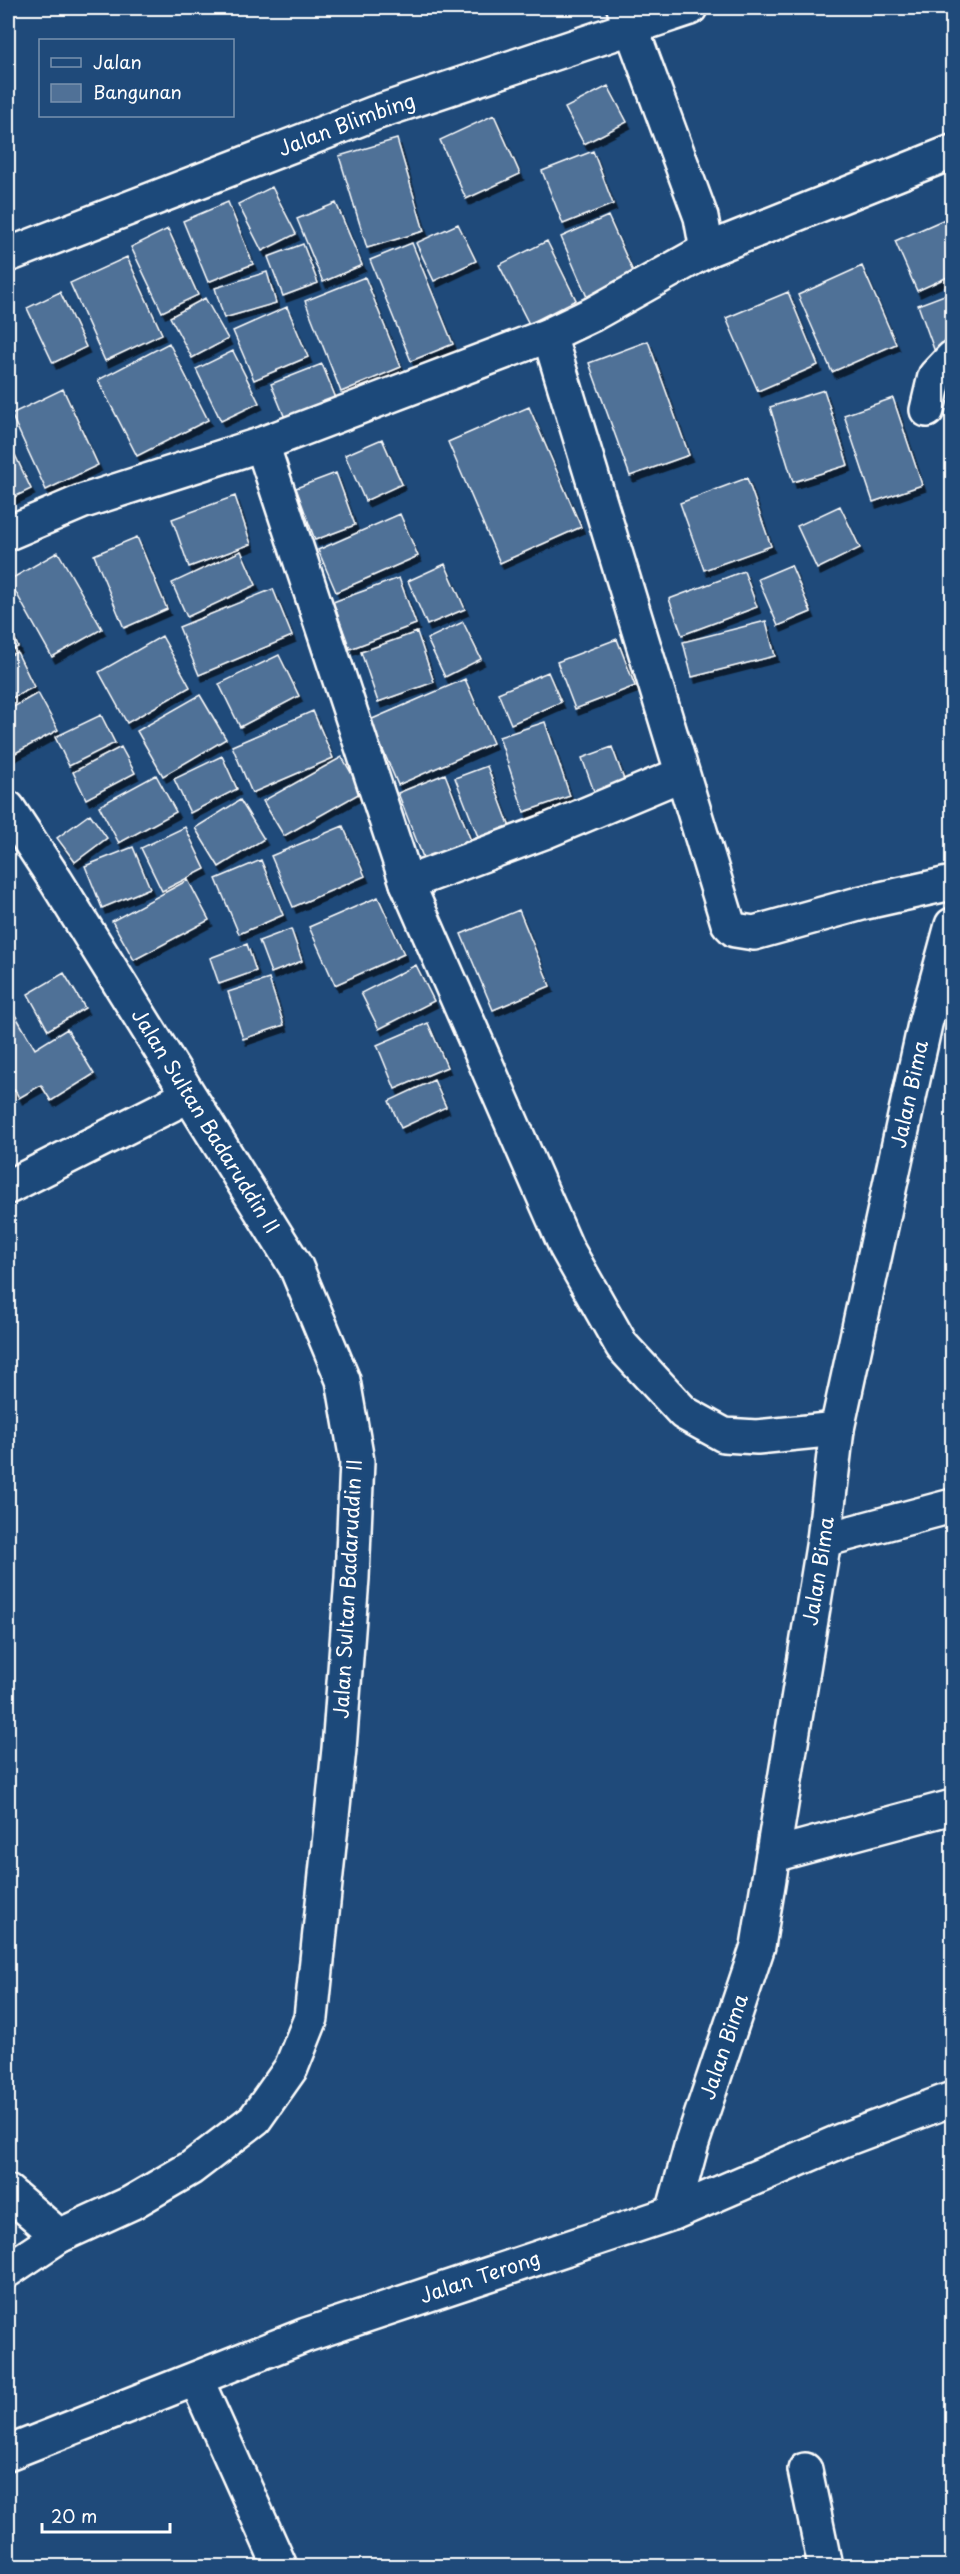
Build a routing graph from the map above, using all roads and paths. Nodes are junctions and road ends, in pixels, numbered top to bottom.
1 (690, 8) edge
2 (628, 16) edge
3 (952, 152) edge
4 (707, 250) junction
5 (8, 255) edge
6 (549, 335) junction
7 (952, 358) edge
8 (927, 410) dead end
9 (262, 444) junction
10 (8, 533) edge
11 (682, 774) junction
12 (8, 808) edge
13 (407, 882) junction
14 (952, 883) edge
15 (952, 925) edge
16 (945, 976) edge
17 (188, 1096) junction
18 (8, 1187) edge
19 (837, 1429) junction
20 (952, 1506) edge
21 (824, 1540) junction
22 (952, 1807) edge
23 (773, 1855) junction
24 (952, 2099) edge
25 (8, 2192) edge
26 (673, 2213) junction
27 (59, 2236) junction
28 (8, 2270) edge
29 (196, 2379) junction
30 (8, 2453) edge
31 (805, 2470) dead end
32 (280, 2566) edge
33 (825, 2566) edge

1 - 2 street, Jalan Blimbing
2 - 4 street
2 - 5 street, Jalan Blimbing
3 - 4 street
4 - 6 street
6 - 9 street
6 - 11 street
7 - 8 street
9 - 10 street
9 - 13 street
11 - 13 street
11 - 14 street
12 - 17 street, Jalan Sultan Badaruddin II
13 - 19 street
15 - 16 street, Jalan Bima
16 - 19 street, Jalan Bima
17 - 18 street
17 - 27 street, Jalan Sultan Badaruddin II
19 - 21 street, Jalan Bima
20 - 21 street
21 - 23 street, Jalan Bima
22 - 23 street
23 - 26 street, Jalan Bima
24 - 26 street, Jalan Terong
25 - 27 street
26 - 29 street, Jalan Terong
27 - 28 street, Jalan Sultan Badaruddin II
29 - 30 street, Jalan Terong
29 - 32 street
31 - 33 street

